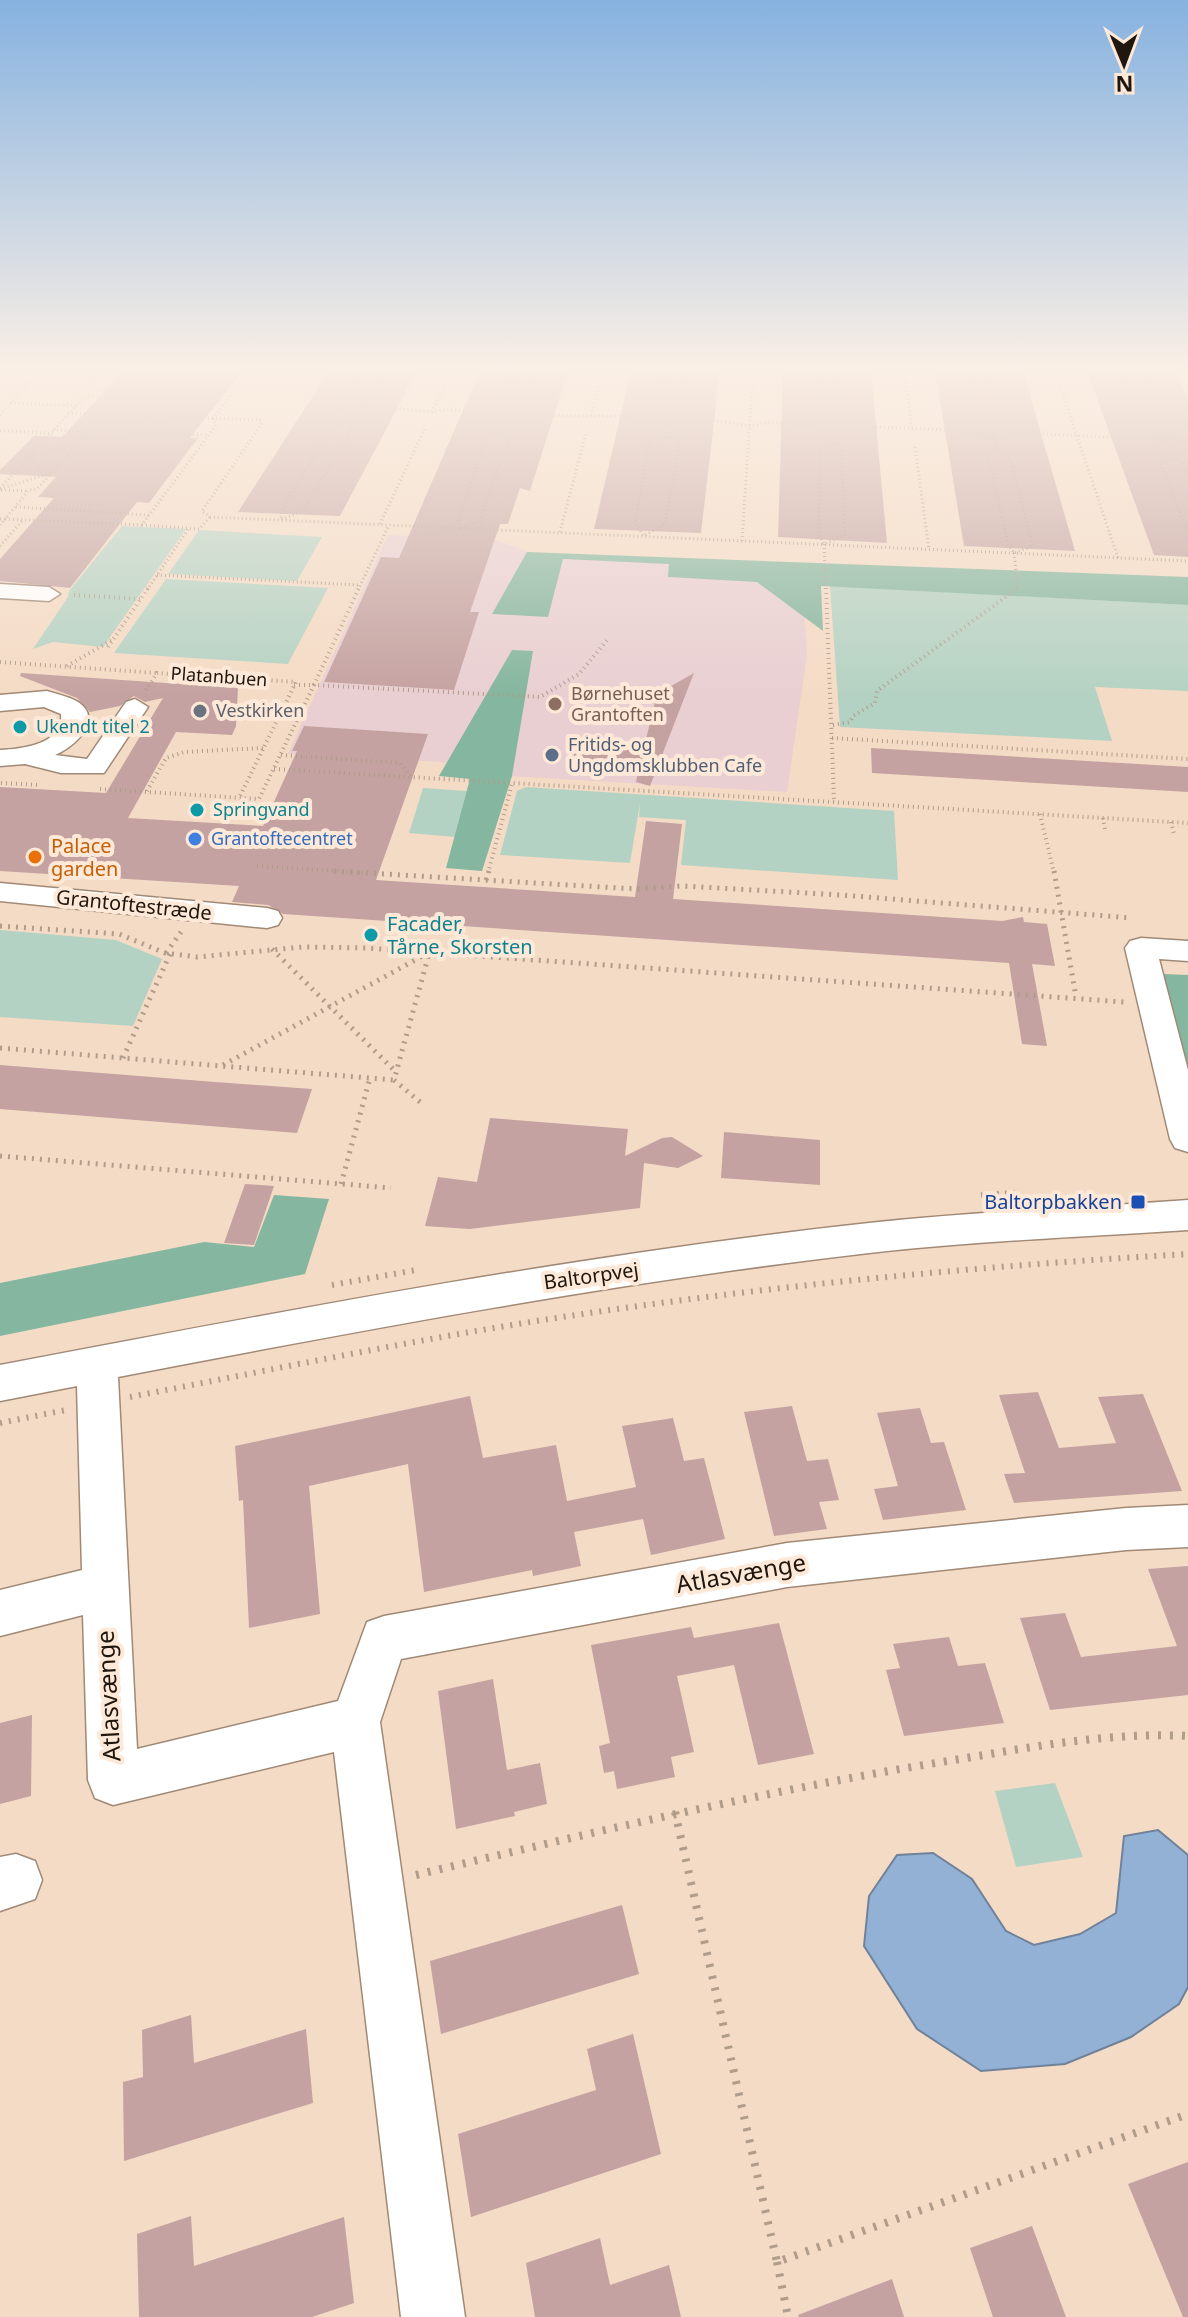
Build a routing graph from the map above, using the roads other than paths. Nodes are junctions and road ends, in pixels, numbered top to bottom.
1 (0, 591) edge
2 (49, 594) road end
3 (0, 703) edge
4 (135, 707) road end
5 (27, 756) junction
6 (0, 758) edge
7 (0, 892) edge
8 (270, 930) road end
9 (1188, 951) edge
10 (1188, 1139) edge
11 (1188, 1215) edge
12 (0, 1383) edge
13 (97, 1384) junction
14 (1188, 1526) edge
15 (104, 1587) junction
16 (0, 1613) edge
17 (355, 1722) junction
18 (433, 2317) edge

1 - 2 street
3 - 5 street
4 - 5 street
5 - 6 street
7 - 8 street, Grantoftestræde
9 - 10 street
11 - 13 street, Baltorpvej
12 - 13 street, Baltorpvej
13 - 15 street, Atlasvænge
14 - 17 street, Atlasvænge
15 - 16 street
15 - 17 street, Atlasvænge
17 - 18 street, Atlasvænge

